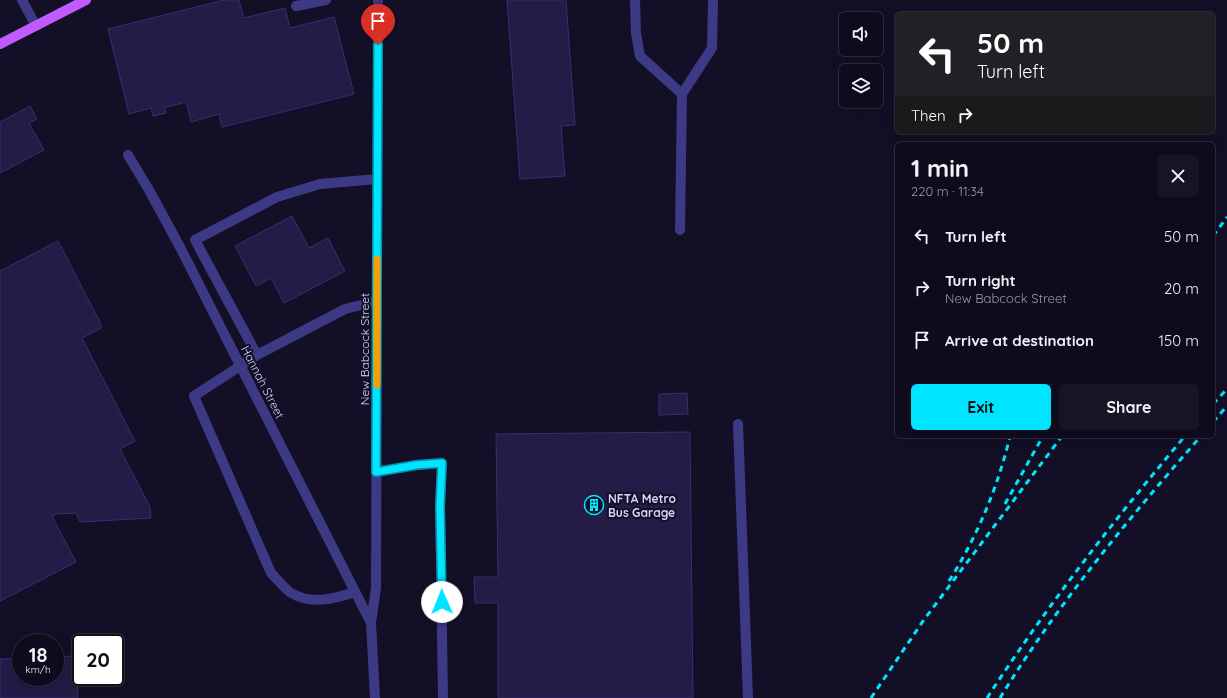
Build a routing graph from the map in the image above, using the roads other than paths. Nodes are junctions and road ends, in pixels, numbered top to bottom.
1 (22, 0) edge
2 (326, 0) edge
3 (378, 0) edge
4 (635, 0) edge
5 (713, 0) edge
6 (80, 1) edge
7 (296, 6) dead end
8 (36, 26) junction
9 (0, 44) edge
10 (682, 94) junction
11 (128, 155) dead end
12 (377, 179) junction
13 (680, 230) dead end
14 (195, 240) junction
15 (180, 247) junction
16 (377, 301) junction
17 (257, 355) junction
18 (241, 366) junction
19 (738, 424) dead end
20 (376, 472) junction
21 (355, 592) junction
22 (371, 623) junction
23 (375, 698) edge
24 (443, 698) edge
25 (748, 698) edge

1 - 8 street
2 - 7 street
3 - 12 street, New Babcock Street
4 - 10 street
5 - 10 street
6 - 8 main road
8 - 9 main road
10 - 13 street
11 - 15 street, Hannah Street
12 - 14 street
12 - 16 street, New Babcock Street
14 - 15 street
14 - 17 street
15 - 18 street, Hannah Street
16 - 17 street
16 - 20 street, New Babcock Street
17 - 18 street
18 - 21 street, Hannah Street
18 - 21 street
19 - 25 street
20 - 22 street, New Babcock Street
20 - 24 street
21 - 22 street, Hannah Street
22 - 23 street, New Babcock Street

